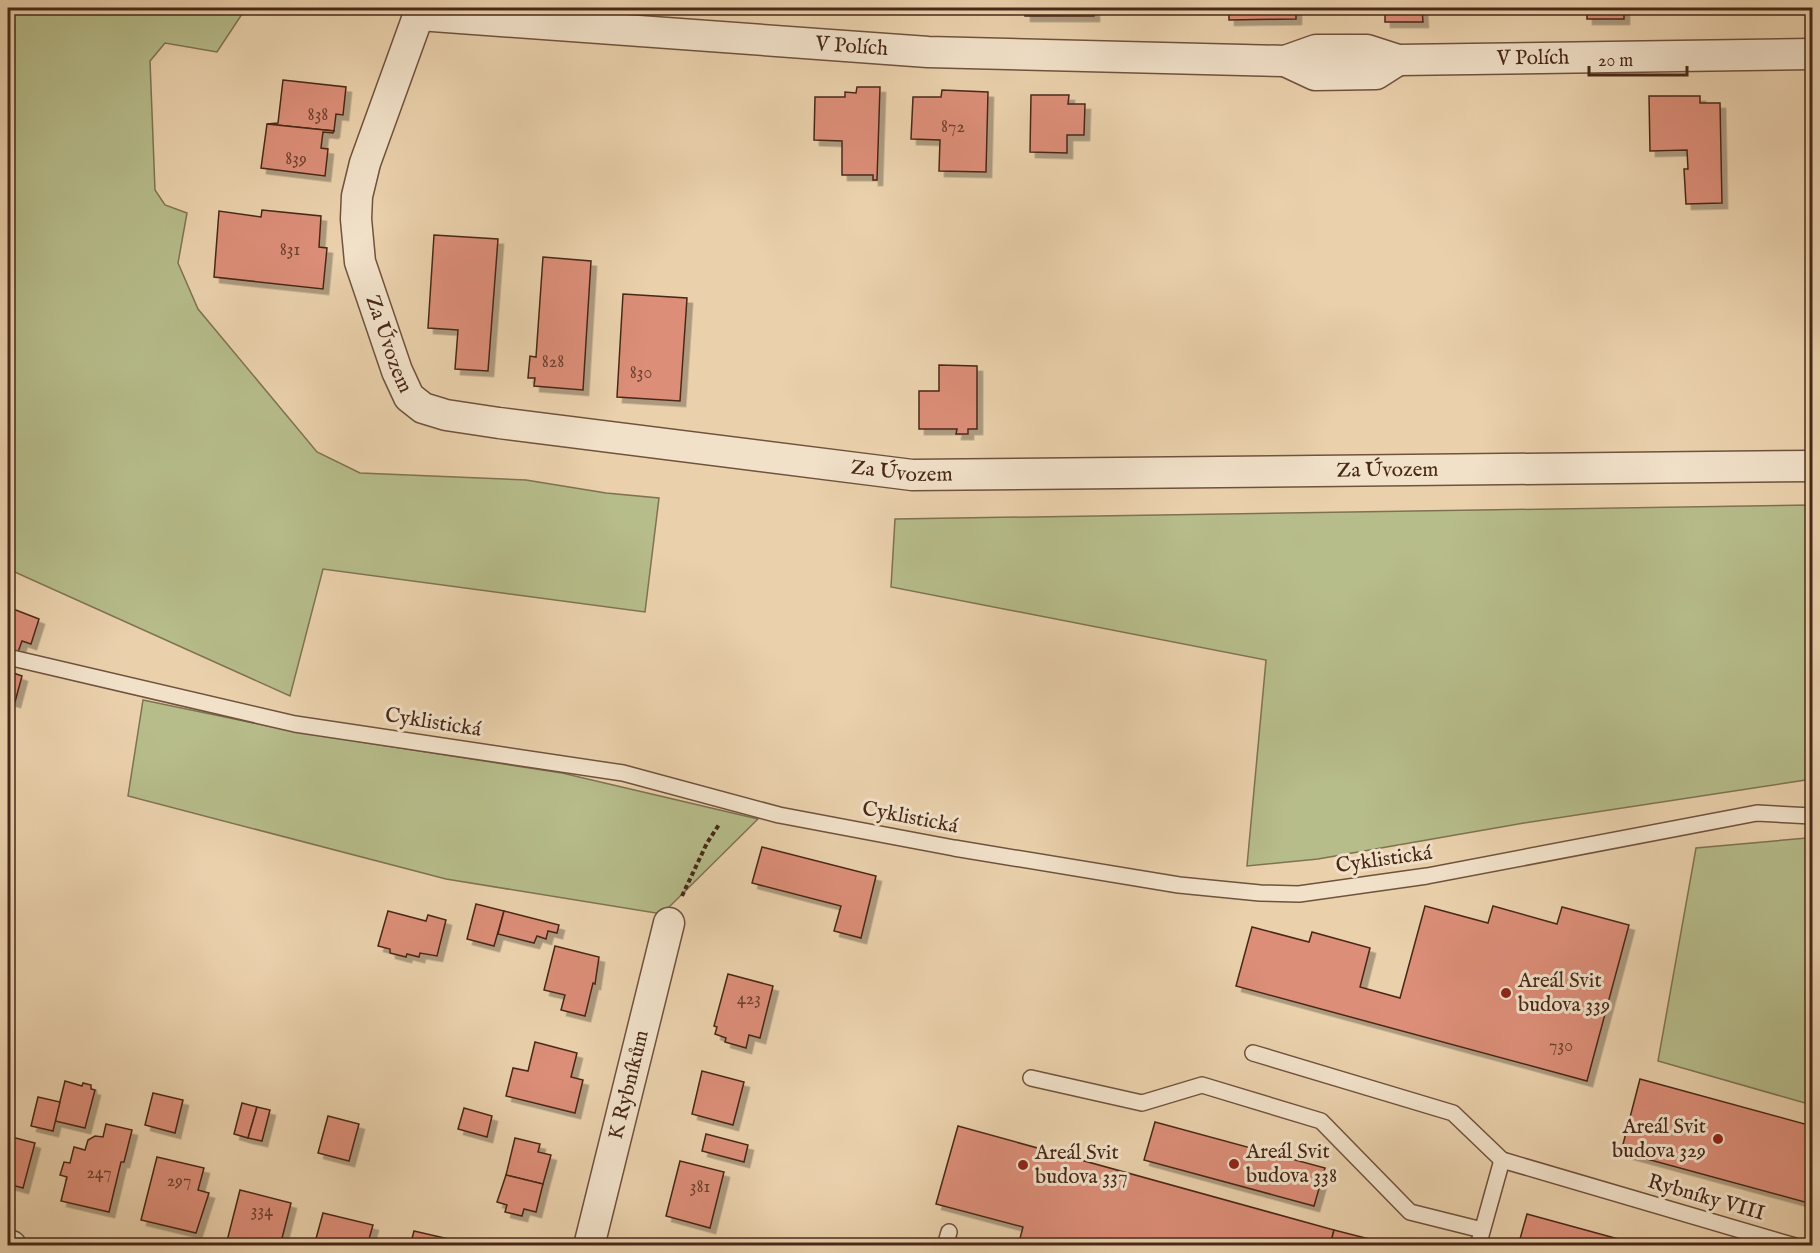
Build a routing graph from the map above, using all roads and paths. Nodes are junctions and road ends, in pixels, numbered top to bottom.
1 (420, 11) edge
2 (1812, 54) edge
3 (1812, 466) edge
4 (8, 657) edge
5 (725, 815) dead end
6 (1812, 816) edge
7 (669, 924) joint
8 (1253, 1053) dead end
9 (1032, 1078) dead end
10 (1502, 1160) junction
11 (1480, 1238) edge
12 (589, 1245) edge
13 (1795, 1245) edge

1 - 2 street, V Polích
1 - 3 street, Za Úvozem
4 - 6 lane, Cyklistická
5 - 7 path
7 - 12 street, K Rybníkům
8 - 10 lane
9 - 11 lane
10 - 11 lane
10 - 13 lane, Rybníky VIII

